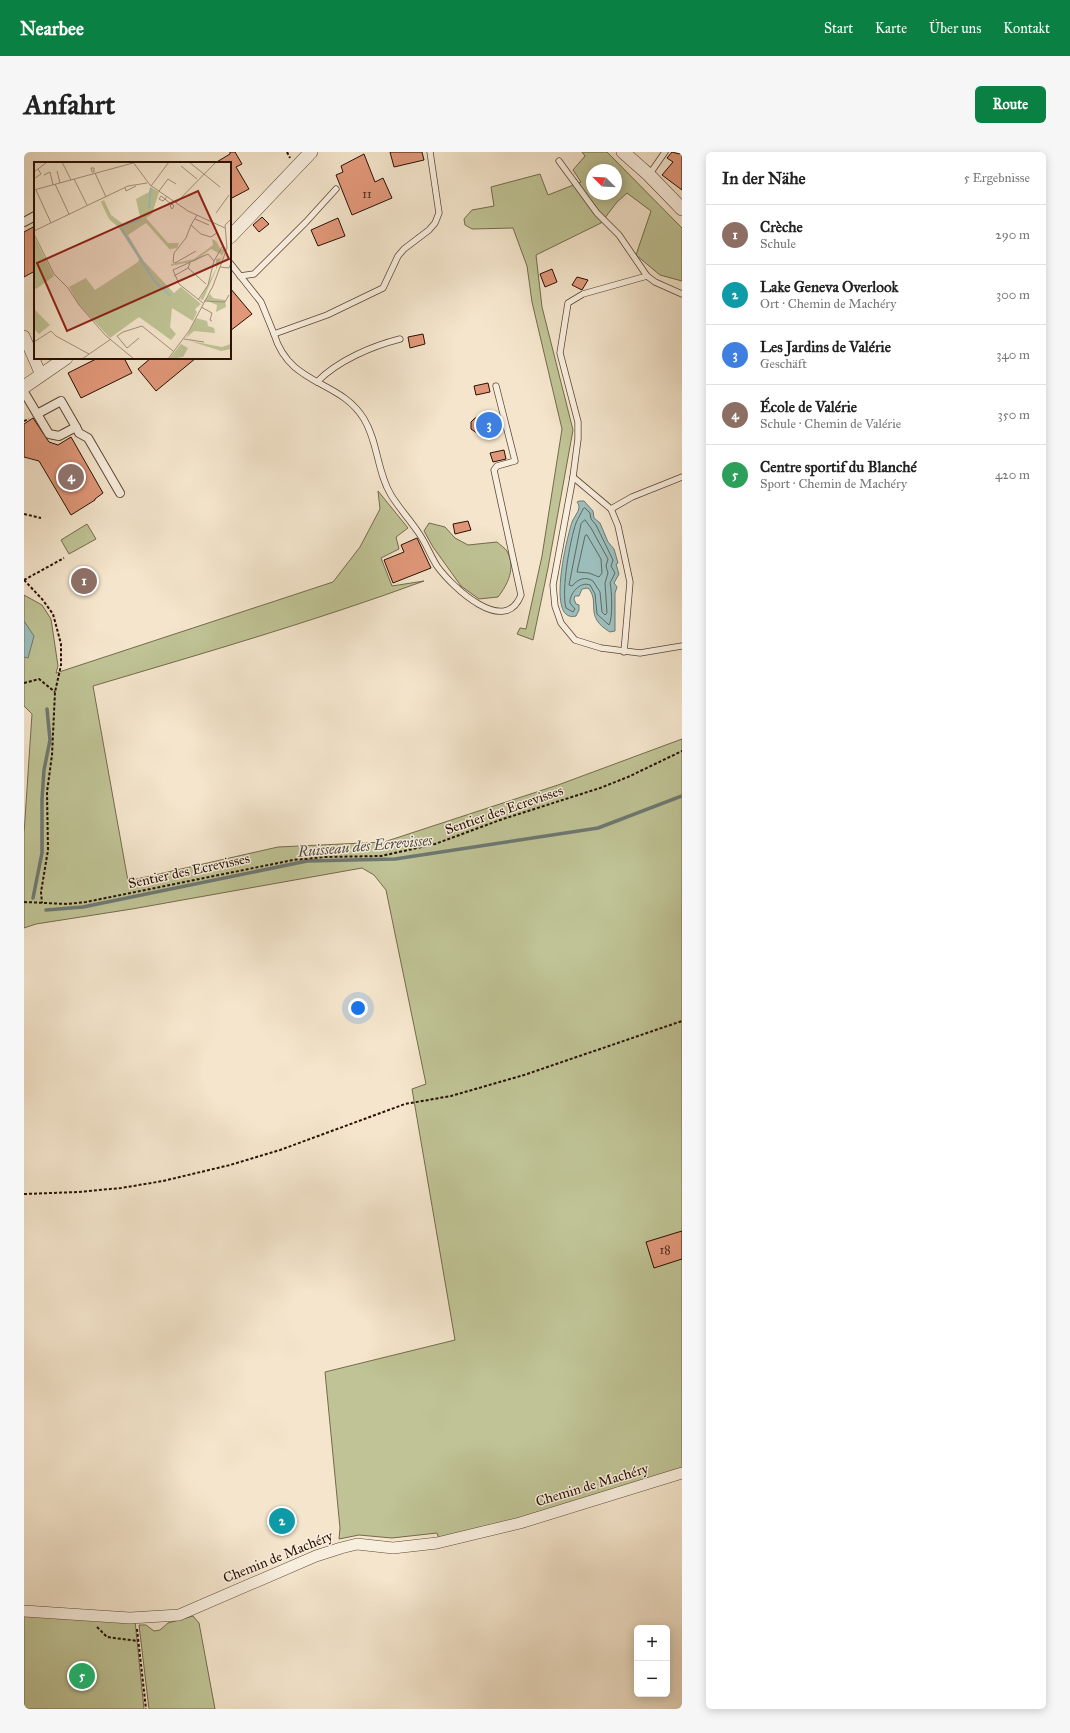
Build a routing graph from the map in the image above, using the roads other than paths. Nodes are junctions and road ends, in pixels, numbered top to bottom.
1 (311, 152) edge
2 (430, 152) edge
3 (623, 152) edge
4 (665, 152) edge
5 (559, 161) dead end
6 (649, 175) junction
7 (336, 189) dead end
8 (682, 209) edge
9 (34, 217) edge
10 (24, 222) edge
11 (231, 236) edge
12 (231, 264) edge
13 (240, 276) junction
14 (647, 276) junction
15 (682, 294) edge
16 (274, 334) junction
17 (24, 336) edge
18 (400, 339) dead end
19 (34, 359) edge
20 (34, 359) edge
21 (65, 359) edge
22 (41, 375) junction
23 (317, 382) junction
24 (24, 386) edge
25 (496, 386) dead end
26 (24, 392) edge
27 (37, 414) junction
28 (76, 427) junction
29 (573, 477) junction
30 (682, 477) edge
31 (120, 493) dead end
32 (611, 509) junction
33 (682, 646) edge
34 (624, 652) junction
35 (682, 1473) edge
36 (24, 1611) edge

1 - 11 street
2 - 16 lane
3 - 6 street
4 - 6 lane
5 - 14 lane
6 - 8 street
7 - 13 lane
9 - 10 street
12 - 13 lane
13 - 16 lane
14 - 15 lane
14 - 29 lane
16 - 23 lane
17 - 20 street
18 - 23 lane
19 - 22 street
21 - 22 street
22 - 24 street
23 - 25 lane
26 - 27 street
27 - 28 street
27 - 28 street
28 - 31 street
29 - 32 lane
29 - 34 lane
30 - 32 lane
32 - 34 lane
33 - 34 lane
35 - 36 street, Chemin de Machéry

